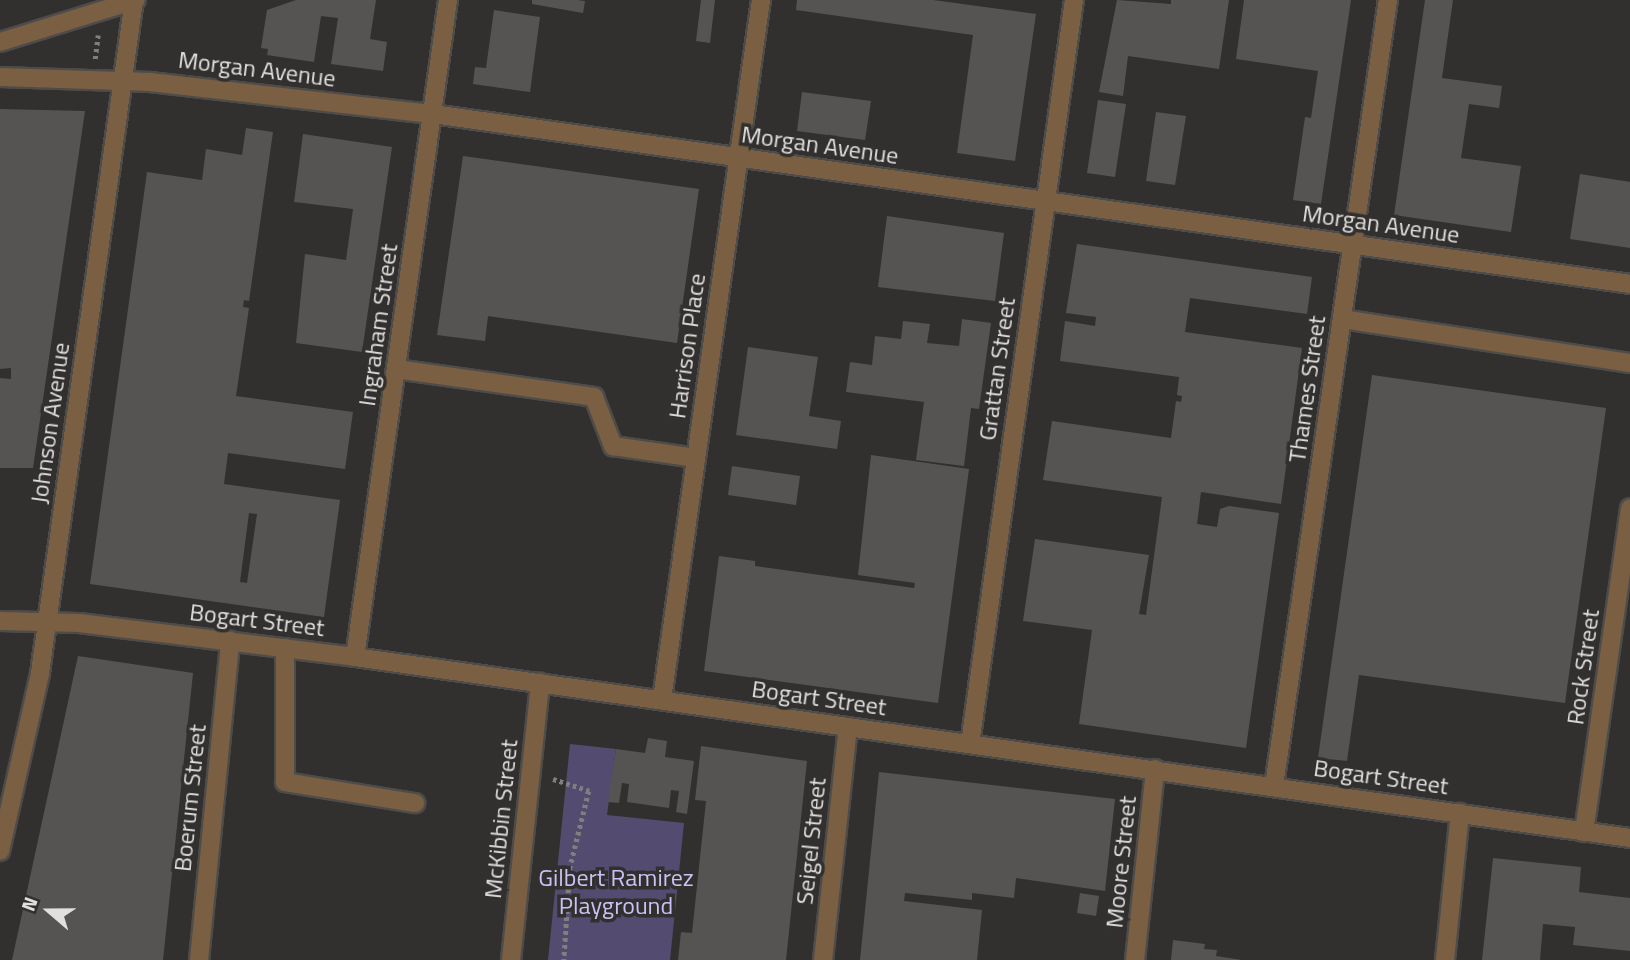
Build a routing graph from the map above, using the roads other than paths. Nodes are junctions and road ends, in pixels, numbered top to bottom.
1 (135, 0) edge
2 (448, 0) edge
3 (761, 0) edge
4 (1074, 0) edge
5 (1388, 0) edge
6 (0, 42) edge
7 (0, 77) edge
8 (123, 82) junction
9 (433, 114) junction
10 (739, 158) junction
11 (1046, 201) junction
12 (1352, 245) junction
13 (1630, 284) edge
14 (1342, 319) junction
15 (1630, 363) edge
16 (396, 369) junction
17 (696, 458) junction
18 (1630, 508) edge
19 (0, 621) edge
20 (48, 622) junction
21 (230, 641) junction
22 (285, 648) junction
23 (355, 657) junction
24 (540, 683) junction
25 (662, 699) junction
26 (848, 727) junction
27 (970, 744) junction
28 (1155, 769) junction
29 (1274, 786) junction
30 (415, 803) dead end
31 (1460, 813) junction
32 (1584, 832) junction
33 (1630, 838) edge
34 (0, 851) edge
35 (199, 960) edge
36 (511, 960) edge
37 (823, 960) edge
38 (1135, 960) edge
39 (1445, 960) edge

1 - 6 street
1 - 8 street, Johnson Avenue
2 - 9 street, Ingraham Street
3 - 10 street, Harrison Place
4 - 11 street, Grattan Street
5 - 12 street, Thames Street
7 - 8 street, Morgan Avenue
8 - 9 street, Morgan Avenue
8 - 20 street, Johnson Avenue
9 - 10 street, Morgan Avenue
9 - 16 street, Ingraham Street
10 - 11 street, Morgan Avenue
10 - 17 street, Harrison Place
11 - 12 street, Morgan Avenue
11 - 27 street, Grattan Street
12 - 13 street, Morgan Avenue
12 - 14 street, Thames Street
14 - 15 street
14 - 29 street, Thames Street
16 - 17 street
16 - 23 street, Ingraham Street
17 - 25 street, Harrison Place
18 - 32 street, Rock Street
19 - 20 street, Bogart Street
20 - 21 street, Bogart Street
20 - 34 street, Johnson Avenue
21 - 22 street, Bogart Street
21 - 35 street, Boerum Street
22 - 23 street, Bogart Street
22 - 30 street
23 - 24 street, Bogart Street
24 - 25 street, Bogart Street
24 - 36 street, McKibbin Street
25 - 26 street, Bogart Street
26 - 27 street, Bogart Street
26 - 37 street, Seigel Street
27 - 28 street, Bogart Street
28 - 29 street, Bogart Street
28 - 38 street, Moore Street
29 - 31 street, Bogart Street
31 - 32 street, Bogart Street
31 - 39 street
32 - 33 street, Bogart Street

